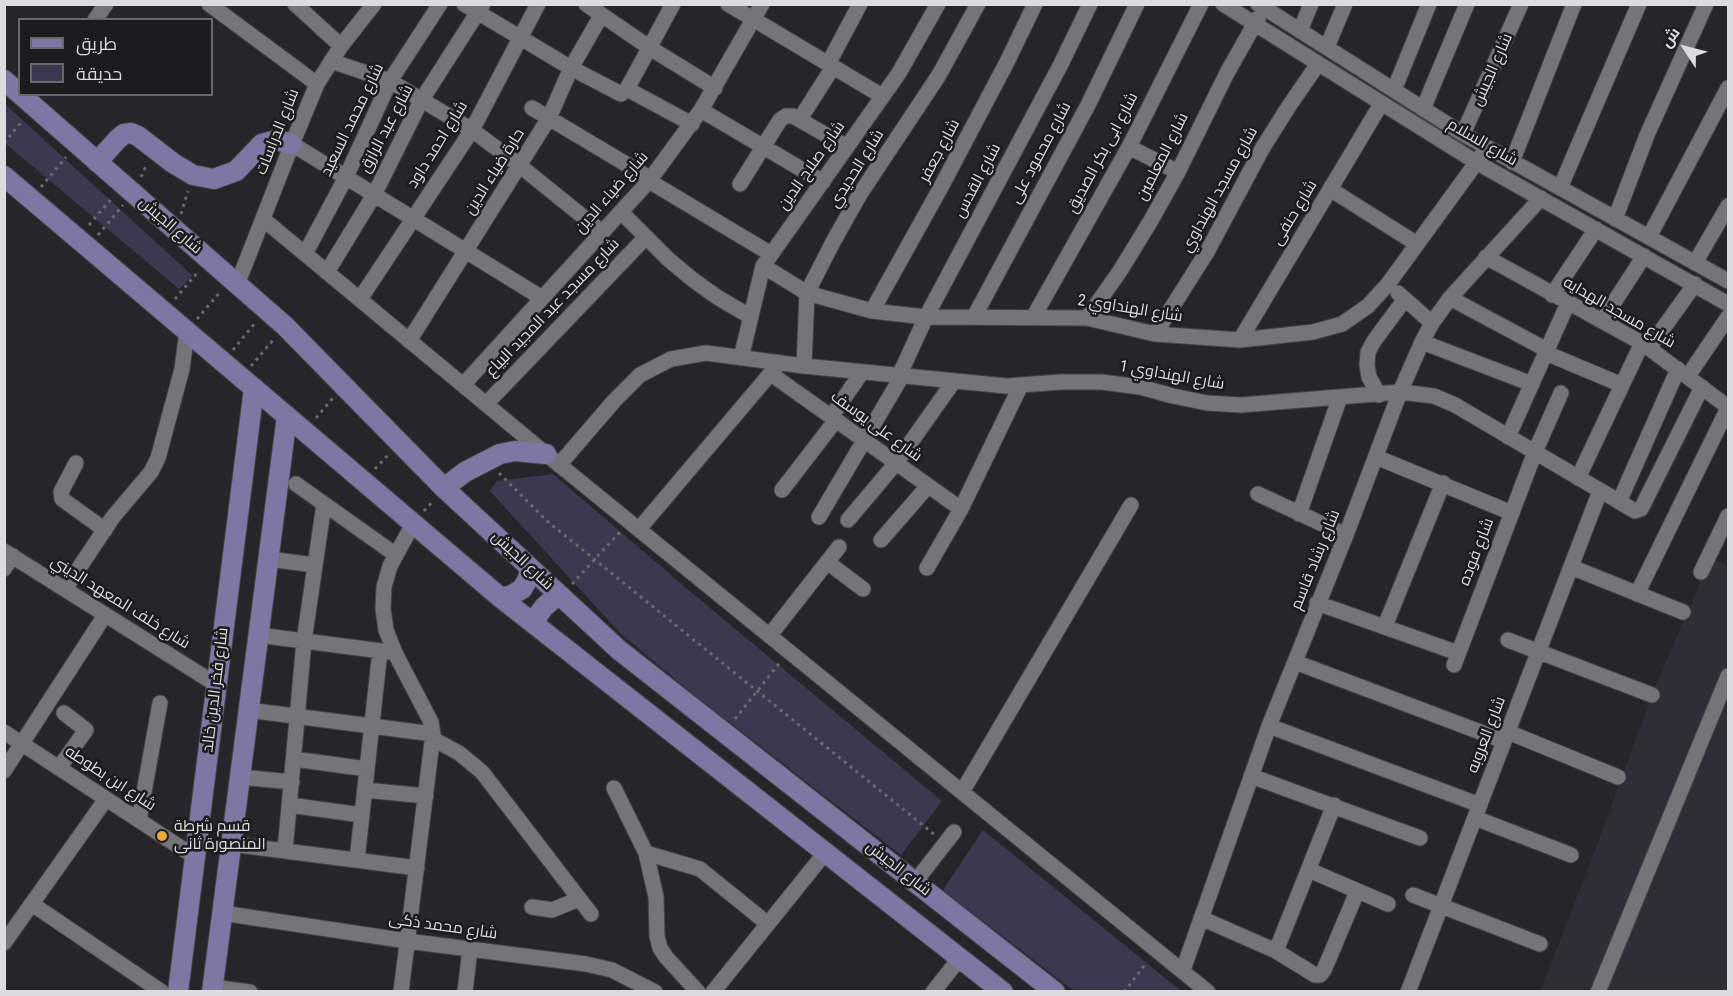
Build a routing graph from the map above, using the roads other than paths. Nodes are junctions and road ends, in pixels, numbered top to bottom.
1 (106, 4) edge
2 (209, 4) edge
3 (295, 4) edge
4 (374, 4) edge
5 (440, 4) edge
6 (464, 4) edge
7 (538, 4) edge
8 (586, 4) edge
9 (674, 4) edge
10 (728, 4) edge
11 (762, 4) edge
12 (860, 4) edge
13 (938, 4) edge
14 (978, 4) edge
15 (1035, 4) edge
16 (1090, 4) edge
17 (1137, 4) edge
18 (1201, 4) edge
19 (1223, 4) edge
20 (1311, 4) edge
21 (1345, 4) edge
22 (1429, 4) edge
23 (1467, 4) edge
24 (1521, 4) edge
25 (1574, 4) edge
26 (1639, 4) edge
27 (1706, 4) edge
28 (1261, 6) edge
29 (480, 9) edge
30 (311, 10) edge
31 (602, 16) junction
32 (96, 18) edge
33 (754, 20) junction
34 (1254, 25) junction
35 (1300, 31) junction
36 (520, 37) junction
37 (341, 46) junction
38 (1327, 47) junction
39 (650, 48) junction
40 (331, 61) junction
41 (1318, 64) junction
42 (830, 65) junction
43 (571, 68) junction
44 (4, 80) edge
45 (390, 81) junction
46 (317, 84) junction
47 (716, 88) junction
48 (1728, 88) edge
49 (627, 89) junction
50 (18, 90) edge
51 (1394, 90) junction
52 (882, 96) junction
53 (29, 97) edge
54 (421, 101) junction
55 (1381, 104) junction
56 (532, 108) dead end
57 (1423, 109) junction
58 (702, 110) junction
59 (549, 118) junction
60 (800, 119) junction
61 (692, 124) junction
62 (472, 130) junction
63 (1463, 134) junction
64 (291, 144) junction
65 (764, 147) junction
66 (847, 147) junction
67 (1129, 147) junction
68 (1487, 148) junction
69 (97, 162) junction
70 (1476, 162) junction
71 (1512, 162) junction
72 (519, 165) junction
73 (1178, 172) junction
74 (4, 176) edge
75 (346, 177) junction
76 (650, 180) junction
77 (823, 182) junction
78 (740, 184) dead end
79 (1560, 188) junction
80 (1330, 189) junction
81 (374, 195) junction
82 (1541, 198) junction
83 (1728, 206) edge
84 (621, 212) junction
85 (263, 219) junction
86 (1616, 219) junction
87 (412, 220) junction
88 (1596, 229) junction
89 (602, 232) junction
90 (646, 237) junction
91 (1649, 237) junction
92 (1417, 244) junction
93 (467, 251) junction
94 (306, 255) junction
95 (1644, 256) junction
96 (1486, 257) junction
97 (767, 260) junction
98 (1695, 262) junction
99 (327, 272) junction
100 (1728, 281) edge
101 (234, 282) junction
102 (1388, 284) junction
103 (1695, 285) junction
104 (807, 293) junction
105 (1552, 295) junction
106 (542, 298) junction
107 (1450, 298) junction
108 (360, 299) junction
109 (1405, 300) junction
110 (1568, 303) junction
111 (1728, 303) edge
112 (872, 311) junction
113 (1034, 316) junction
114 (751, 317) junction
115 (926, 317) junction
116 (974, 317) junction
117 (1728, 317) edge
118 (1087, 318) junction
119 (1602, 321) junction
120 (1431, 323) junction
121 (187, 331) junction
122 (1155, 334) junction
123 (1240, 340) junction
124 (409, 341) junction
125 (1422, 342) junction
126 (1646, 346) junction
127 (1547, 352) junction
128 (741, 358) junction
129 (804, 366) junction
130 (775, 368) junction
131 (862, 372) junction
132 (1683, 372) junction
133 (901, 376) junction
134 (954, 381) junction
135 (248, 383) junction
136 (1532, 384) junction
137 (463, 385) junction
138 (1021, 385) junction
139 (1622, 386) junction
140 (1702, 387) junction
141 (1400, 392) junction
142 (1561, 393) dead end
143 (1379, 395) junction
144 (1340, 397) junction
145 (486, 404) junction
146 (1728, 408) edge
147 (287, 416) junction
148 (834, 418) junction
149 (1508, 437) junction
150 (864, 441) junction
151 (1535, 452) junction
152 (1376, 457) junction
153 (553, 459) junction
154 (76, 463) dead end
155 (896, 463) junction
156 (1578, 478) junction
157 (1443, 483) junction
158 (296, 484) dead end
159 (928, 486) junction
160 (444, 488) junction
161 (782, 490) dead end
162 (1600, 491) junction
163 (1258, 494) dead end
164 (1619, 502) junction
165 (324, 504) junction
166 (1131, 505) dead end
167 (961, 509) junction
168 (1512, 513) junction
169 (1299, 514) junction
170 (1728, 516) edge
171 (819, 517) dead end
172 (848, 520) dead end
173 (413, 524) junction
174 (634, 525) junction
175 (105, 530) junction
176 (1346, 535) junction
177 (881, 540) dead end
178 (839, 548) dead end
179 (396, 555) junction
180 (7, 558) edge
181 (268, 559) junction
182 (827, 562) junction
183 (315, 565) junction
184 (1571, 567) junction
185 (530, 568) junction
186 (927, 568) dead end
187 (1701, 572) dead end
188 (65, 589) junction
189 (862, 589) dead end
190 (1637, 594) junction
191 (561, 596) junction
192 (501, 598) junction
193 (1317, 603) junction
194 (1683, 612) dead end
195 (105, 615) junction
196 (536, 625) junction
197 (1385, 626) junction
198 (258, 635) junction
199 (770, 635) junction
200 (1508, 639) dead end
201 (304, 641) junction
202 (1539, 651) junction
203 (388, 652) junction
204 (1295, 662) junction
205 (1728, 676) edge
206 (216, 685) junction
207 (1652, 695) dead end
208 (160, 703) dead end
209 (248, 710) junction
210 (64, 713) dead end
211 (298, 717) junction
212 (372, 726) junction
213 (1269, 726) junction
214 (4, 732) edge
215 (1506, 736) junction
216 (433, 737) junction
217 (22, 743) junction
218 (294, 759) junction
219 (59, 768) junction
220 (367, 769) junction
221 (4, 771) edge
222 (1251, 776) junction
223 (240, 777) junction
224 (1618, 777) dead end
225 (292, 782) junction
226 (614, 788) dead end
227 (364, 790) junction
228 (962, 792) junction
229 (426, 796) junction
230 (106, 798) junction
231 (290, 805) junction
232 (1334, 805) junction
233 (1477, 812) junction
234 (362, 815) junction
235 (139, 820) junction
236 (950, 838) road end
237 (1420, 838) dead end
238 (285, 851) junction
239 (230, 852) junction
240 (646, 853) junction
241 (825, 853) junction
242 (1571, 855) dead end
243 (195, 857) junction
244 (357, 860) junction
245 (417, 868) junction
246 (1309, 870) junction
247 (915, 882) junction
248 (1358, 892) junction
249 (1413, 895) dead end
250 (579, 899) junction
251 (32, 904) junction
252 (1388, 904) dead end
253 (532, 907) dead end
254 (1441, 907) junction
255 (222, 913) junction
256 (591, 915) dead end
257 (1201, 918) junction
258 (768, 924) junction
259 (407, 941) junction
260 (4, 943) edge
261 (1540, 944) dead end
262 (470, 949) junction
263 (1276, 951) junction
264 (960, 958) junction
265 (1183, 970) junction
266 (628, 978) junction
267 (1042, 988) edge
268 (212, 989) edge
269 (1410, 991) edge
270 (162, 992) edge
271 (178, 992) edge
272 (250, 992) edge
273 (401, 992) edge
274 (465, 992) edge
275 (619, 992) edge
276 (655, 992) edge
277 (698, 992) edge
278 (713, 992) edge
279 (933, 992) edge
280 (1002, 992) edge
281 (1208, 992) edge
282 (1598, 992) edge

1 - 32 street
2 - 46 street
3 - 30 street
4 - 37 street, شارع الدراسات
5 - 45 street, شارع محمد السعيد
6 - 29 street
7 - 36 street, شارع احمد داود
8 - 31 street
9 - 39 street
10 - 33 street
11 - 33 street, شارع ضياء الدين
12 - 42 street
13 - 52 street, شارع صلاح الدين
14 - 104 street, شارع الحديدي
15 - 112 street, شارع جعفر
16 - 115 street, شارع القدس
17 - 116 street, شارع محمود على
18 - 67 street, شارع ابى بكر الصديق
19 - 34 street, شارع السلام
20 - 35 street
21 - 38 street
22 - 51 street
23 - 57 street
24 - 63 street, شارع الجيش
25 - 71 street
26 - 79 street
27 - 86 street
28 - 34 street, شارع المعلمين
28 - 35 street, شارع السلام
29 - 36 street
29 - 54 street, شارع عبد الرازق
30 - 37 street
31 - 39 street
31 - 43 street, حارة ضياء الدين
33 - 42 street
33 - 47 street, شارع ضياء الدين
34 - 41 street, شارع السلام
34 - 73 street, شارع المعلمين
35 - 38 street, شارع السلام
36 - 43 street
36 - 62 street, شارع احمد داود
37 - 40 street, شارع الدراسات
38 - 51 street, شارع السلام
39 - 47 street
39 - 49 street
40 - 45 street
40 - 46 street, شارع الدراسات
41 - 55 street, شارع السلام
41 - 122 street, شارع مسجد الهنداوي
42 - 52 street
42 - 60 street
43 - 49 street
43 - 59 street, حارة ضياء الدين
44 - 50 main road, شارع الجيش
45 - 54 street
45 - 75 street, شارع محمد السعيد
46 - 64 street, شارع الدراسات
47 - 58 street, شارع ضياء الدين
48 - 91 street
49 - 61 street
51 - 57 street, شارع السلام
52 - 66 street, شارع صلاح الدين
53 - 69 main road, شارع الجيش
54 - 62 street
54 - 81 street, شارع عبد الرازق
55 - 70 street, شارع السلام
55 - 80 street, شارع حنفى
56 - 59 street, شارع الهنداوي 2
57 - 63 street, شارع السلام
58 - 61 street, شارع ضياء الدين
58 - 65 street
59 - 72 street, حارة ضياء الدين
59 - 76 street, شارع الهنداوي 2
60 - 65 street
60 - 66 street
61 - 76 street, شارع ضياء الدين
62 - 72 street
62 - 87 street, شارع احمد داود
63 - 68 street, شارع السلام
64 - 69 main road
64 - 75 street
64 - 85 street, شارع الدراسات
65 - 77 street
65 - 78 street
66 - 77 street, شارع صلاح الدين
67 - 73 street
67 - 113 street, شارع ابى بكر الصديق
68 - 70 street, شارع الهنداوي 2
68 - 71 street, شارع السلام
69 - 101 main road, شارع الجيش
70 - 82 street, شارع السلام
70 - 92 street, شارع الهنداوي 2
71 - 79 street, شارع السلام
72 - 89 street
72 - 93 street, حارة ضياء الدين
73 - 118 street, شارع المعلمين
74 - 121 main road, شارع الجيش
75 - 81 street
75 - 94 street, شارع محمد السعيد
76 - 84 street, شارع ضياء الدين
76 - 97 street, شارع الهنداوي 2
77 - 97 street, شارع صلاح الدين
79 - 86 street, شارع السلام
80 - 92 street
80 - 123 street, شارع حنفى
81 - 87 street
81 - 99 street, شارع عبد الرازق
82 - 88 street, شارع السلام
82 - 96 street, شارع رشاد قاسم
83 - 98 street
84 - 89 street, شارع ضياء الدين
84 - 90 street
85 - 94 street
85 - 101 street, شارع الدراسات
86 - 91 street, شارع السلام
87 - 93 street
87 - 108 street, شارع احمد داود
88 - 95 street, شارع السلام
88 - 105 street
89 - 106 street, شارع ضياء الدين
90 - 114 street
90 - 145 street, شارع مسجد عبد المجيد البياع
91 - 98 street, شارع السلام
92 - 102 street, شارع الهنداوي 2
93 - 106 street
93 - 124 street, حارة ضياء الدين
94 - 99 street
95 - 103 street, شارع السلام
95 - 119 street
96 - 105 street, شارع مسجد الهدايه
96 - 107 street, شارع رشاد قاسم
97 - 104 street, شارع الهنداوي 2
97 - 114 street, شارع صلاح الدين
98 - 100 street, شارع السلام
99 - 108 street
101 - 160 main road, شارع الجيش
102 - 109 street
102 - 123 street, شارع الهنداوي 2
103 - 111 street, شارع السلام
103 - 126 street
104 - 112 street, شارع الهنداوي 2
104 - 129 street, شارع الحديدي
105 - 110 street, شارع مسجد الهدايه
106 - 137 street, شارع ضياء الدين
107 - 120 street, شارع رشاد قاسم
107 - 127 street
108 - 124 street
109 - 120 street
109 - 143 street
110 - 119 street, شارع مسجد الهدايه
110 - 127 street
112 - 115 street, شارع الهنداوي 2
113 - 116 street, شارع الهنداوي 2
113 - 118 street, شارع الهنداوي 2
114 - 128 street, شارع صلاح الدين
115 - 116 street, شارع الهنداوي 2
115 - 133 street, شارع القدس
117 - 132 street
118 - 122 street, شارع الهنداوي 2
119 - 126 street, شارع مسجد الهدايه
120 - 125 street, شارع رشاد قاسم
121 - 135 main road, شارع الجيش
121 - 175 street
122 - 123 street, شارع الهنداوي 2
124 - 137 street
125 - 136 street
125 - 141 street, شارع رشاد قاسم
126 - 132 street, شارع مسجد الهدايه
126 - 139 street
127 - 136 street
127 - 139 street
128 - 130 street, شارع الهنداوي 1
128 - 153 street, شارع الهنداوي 1
129 - 130 street, شارع الهنداوي 1
129 - 131 street, شارع الهنداوي 1
130 - 148 street, شارع على يوسف
130 - 174 street
131 - 133 street, شارع الهنداوي 1
131 - 148 street
132 - 140 street, شارع مسجد الهدايه
132 - 164 street
133 - 134 street, شارع الهنداوي 1
133 - 150 street, شارع القدس
134 - 138 street, شارع الهنداوي 1
134 - 155 street
135 - 147 main road, شارع الجيش
135 - 206 main road, شارع فخر الدين خالد
136 - 149 street
137 - 145 street
138 - 144 street, شارع الهنداوي 1
138 - 167 street
139 - 156 street
140 - 146 street, شارع مسجد الهدايه
140 - 164 street, شارع الهنداوي 1
141 - 143 street, شارع الهنداوي 1
141 - 149 street, شارع الهنداوي 1
141 - 152 street, شارع رشاد قاسم
142 - 151 street, شارع فوده
143 - 144 street, شارع الهنداوي 1
144 - 169 street
145 - 153 street
146 - 190 street
147 - 173 main road, شارع الجيش
147 - 181 main road
148 - 150 street, شارع على يوسف
148 - 161 street
149 - 151 street, شارع الهنداوي 1
150 - 155 street, شارع على يوسف
150 - 171 street, شارع القدس
151 - 156 street, شارع الهنداوي 1
151 - 168 street, شارع فوده
152 - 157 street
152 - 176 street, شارع رشاد قاسم
153 - 160 main road
153 - 174 street
154 - 175 street
155 - 159 street, شارع على يوسف
155 - 172 street
156 - 162 street, شارع الهنداوي 1
157 - 168 street
157 - 197 street
158 - 165 street
159 - 167 street, شارع على يوسف
159 - 177 street
160 - 185 main road, شارع الجيش
162 - 164 street, شارع الهنداوي 1
162 - 184 street, شارع العروبه
163 - 169 street
165 - 179 street
165 - 183 street
166 - 228 street
167 - 186 street
168 - 197 street, شارع فوده
169 - 176 street
170 - 187 street
173 - 179 street
173 - 192 main road, شارع الجيش
174 - 199 street
175 - 188 street
176 - 193 street, شارع رشاد قاسم
178 - 182 street
179 - 203 street
180 - 188 street, شارع خلف المعهد الديني
181 - 183 street
181 - 198 main road
182 - 189 street
182 - 199 street
183 - 201 street
184 - 190 street
184 - 202 street, شارع العروبه
185 - 191 main road, شارع الجيش
185 - 192 main road
188 - 195 street, شارع خلف المعهد الديني
190 - 194 street
191 - 196 main road
191 - 247 main road, شارع الجيش
192 - 196 main road, شارع الجيش
193 - 197 street
193 - 204 street, شارع رشاد قاسم
195 - 206 street, شارع خلف المعهد الديني
195 - 217 street
196 - 241 main road, شارع الجيش
198 - 201 street
198 - 209 main road
199 - 228 street
200 - 202 street
201 - 203 street
201 - 211 street
202 - 207 street
202 - 215 street, شارع العروبه
203 - 212 street
203 - 216 street
204 - 213 street, شارع رشاد قاسم
204 - 215 street
205 - 282 street
206 - 243 main road, شارع فخر الدين خالد
208 - 235 street
209 - 211 street
209 - 223 main road
210 - 219 street
211 - 212 street
211 - 218 street
212 - 216 street
212 - 220 street
213 - 222 street, شارع رشاد قاسم
213 - 233 street
214 - 217 street, شارع ابن بطوطه
215 - 224 street
215 - 233 street, شارع العروبه
216 - 229 street
216 - 250 street
217 - 219 street, شارع ابن بطوطه
217 - 221 street
218 - 220 street
218 - 225 street
219 - 230 street, شارع ابن بطوطه
220 - 227 street
222 - 232 street
222 - 257 street, شارع رشاد قاسم
223 - 225 street
223 - 239 main road
225 - 231 street
226 - 240 street
227 - 229 street
227 - 234 street
228 - 265 street
229 - 245 street
230 - 235 street, شارع ابن بطوطه
230 - 251 street
231 - 234 street
231 - 238 street
232 - 237 street
232 - 246 street
233 - 242 street
233 - 254 street, شارع العروبه
234 - 244 street
235 - 243 street, شارع ابن بطوطه
236 - 247 street
238 - 239 street
238 - 244 street
239 - 243 main road
239 - 255 main road
240 - 258 street
240 - 277 street
241 - 258 street
241 - 264 main road, شارع الجيش
243 - 271 main road, شارع فخر الدين خالد
244 - 245 street
245 - 259 street
246 - 248 street
246 - 263 street
247 - 267 main road, شارع الجيش
248 - 252 street
248 - 263 street
249 - 254 street
250 - 253 street
250 - 256 street
251 - 260 street
251 - 270 street
254 - 261 street
254 - 269 street, شارع العروبه
255 - 259 street, شارع محمد ذكى
255 - 268 main road
257 - 263 street
257 - 265 street, شارع رشاد قاسم
258 - 278 street
259 - 262 street, شارع محمد ذكى
259 - 273 street
262 - 266 street, شارع محمد ذكى
262 - 274 street
264 - 279 street
264 - 280 main road, شارع الجيش
265 - 281 street
266 - 275 street
266 - 276 street, شارع محمد ذكى
268 - 272 street

